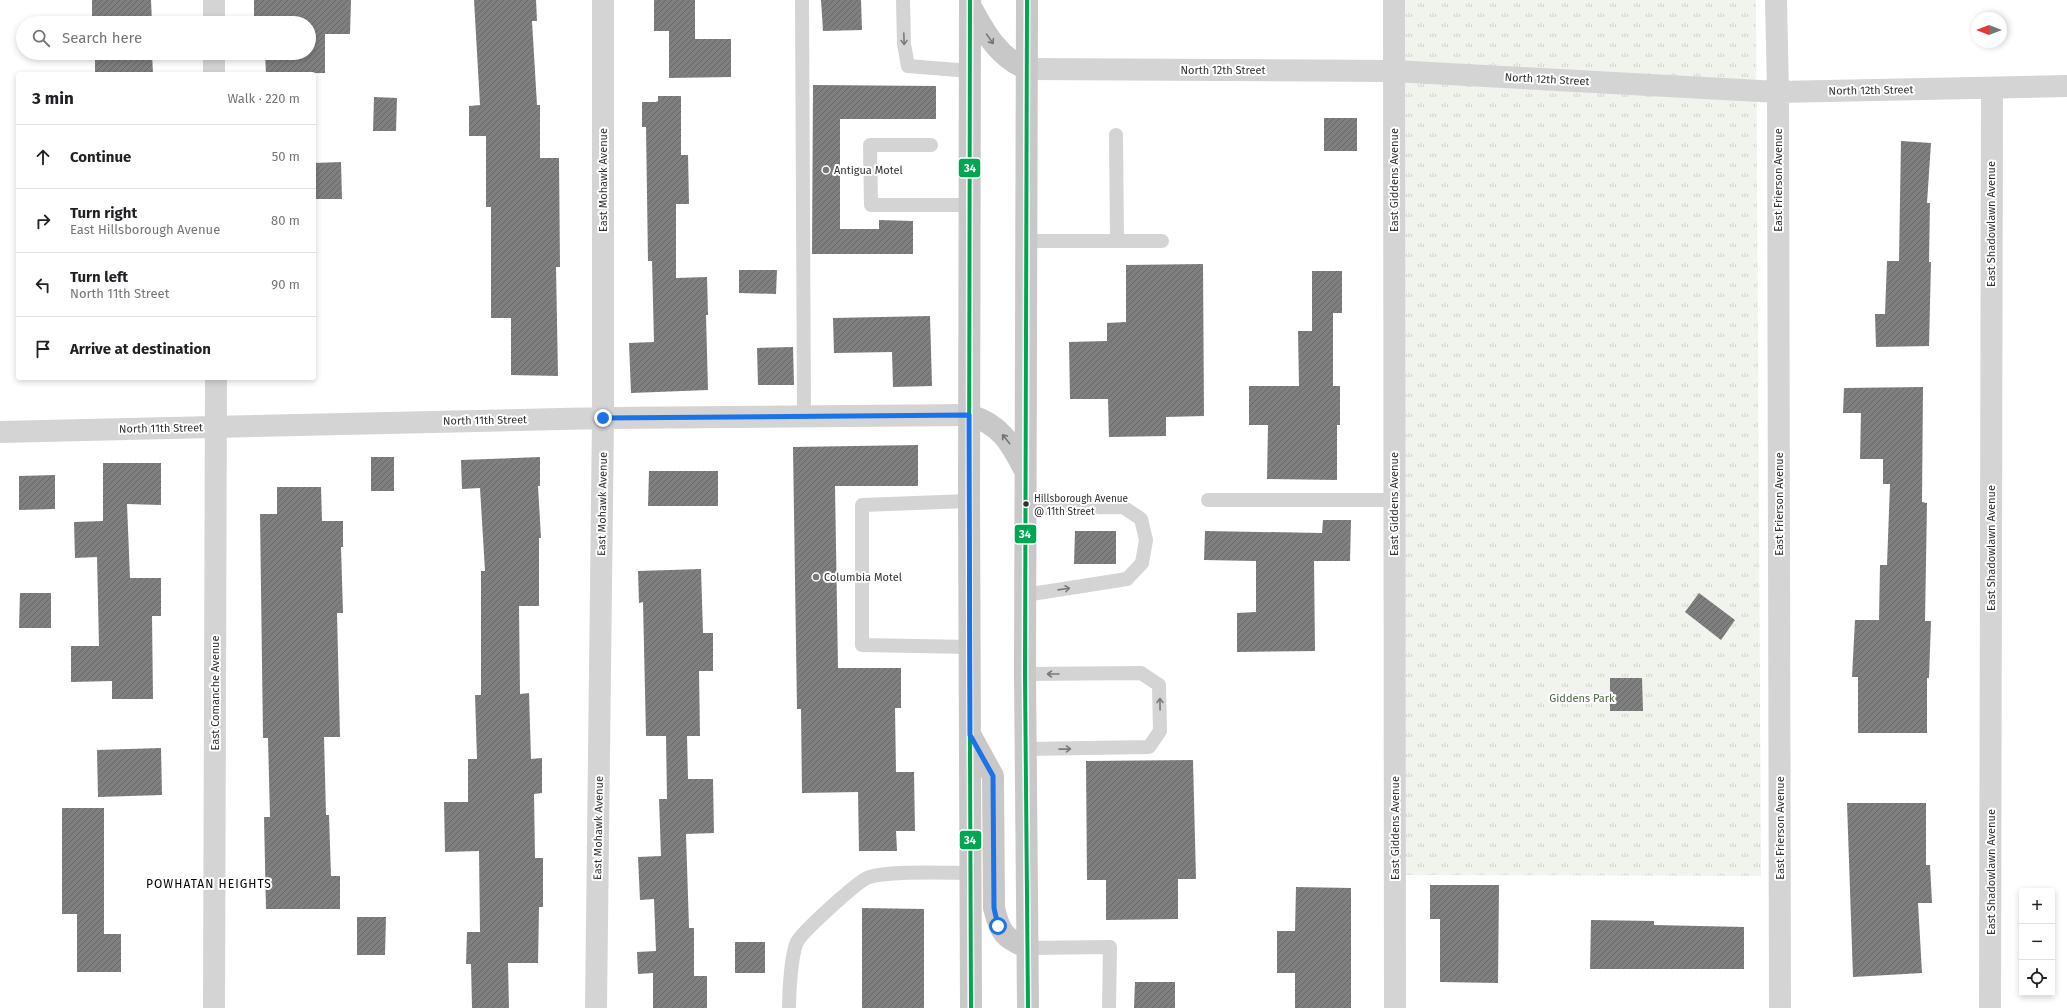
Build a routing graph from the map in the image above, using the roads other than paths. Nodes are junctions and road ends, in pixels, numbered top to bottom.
1 (214, 0) edge
2 (603, 0) edge
3 (802, 0) edge
4 (903, 0) edge
5 (1027, 0) edge
6 (1394, 0) edge
7 (1776, 0) edge
8 (970, 3) edge
9 (214, 16) edge
10 (214, 60) edge
11 (1027, 69) junction
12 (970, 71) junction
13 (1394, 71) junction
14 (214, 72) edge
15 (2067, 86) edge
16 (1992, 88) junction
17 (1778, 92) junction
18 (1116, 135) dead end
19 (931, 145) dead end
20 (970, 205) junction
21 (1026, 241) junction
22 (1117, 241) junction
23 (1162, 241) dead end
24 (216, 380) edge
25 (969, 415) junction
26 (804, 416) junction
27 (603, 418) junction
28 (216, 427) junction
29 (0, 432) edge
30 (1026, 472) junction
31 (1208, 500) dead end
32 (1394, 500) junction
33 (969, 501) junction
34 (1026, 508) junction
35 (1026, 594) junction
36 (970, 647) junction
37 (1026, 674) junction
38 (970, 735) junction
39 (1026, 749) junction
40 (970, 873) junction
41 (1028, 948) junction
42 (214, 1008) edge
43 (596, 1008) edge
44 (789, 1008) edge
45 (971, 1008) edge
46 (1028, 1008) edge
47 (1110, 1008) edge
48 (1395, 1008) edge
49 (1780, 1008) edge
50 (1990, 1008) edge

1 - 9 street
2 - 27 street, East Mohawk Avenue
3 - 26 lane
4 -> 12 lane
5 - 11 main road
6 - 13 street, East Giddens Avenue
7 - 17 street, East Frierson Avenue
8 -> 11 main road
8 - 12 main road
10 - 14 street
11 - 13 street, North 12th Street
11 - 21 main road
12 - 20 main road
13 - 17 street, North 12th Street
13 - 32 street, East Giddens Avenue
15 - 16 street, North 12th Street
16 - 17 street, North 12th Street
16 - 50 street, East Shadowlawn Avenue
17 - 49 street, East Frierson Avenue
18 - 22 lane
19 - 20 lane
20 - 25 main road
21 - 22 lane
21 - 30 main road
22 - 23 lane
24 - 28 street, East Comanche Avenue
25 - 26 street, North 11th Street
30 -> 25 main road
25 - 33 main road
26 - 27 street, North 11th Street
27 - 28 street, North 11th Street
27 - 43 street, East Mohawk Avenue
28 - 29 street, North 11th Street
28 - 42 street, East Comanche Avenue
30 - 34 main road
31 - 32 lane
32 - 48 street, East Giddens Avenue
33 - 36 main road
33 - 36 lane
34 - 35 main road
35 -> 34 lane
35 - 37 main road
36 - 38 main road
37 - 39 main road
39 -> 37 lane
38 - 40 main road
38 - 41 main road
39 - 41 main road
40 - 44 lane
40 - 45 main road
41 - 46 main road
41 - 47 lane

